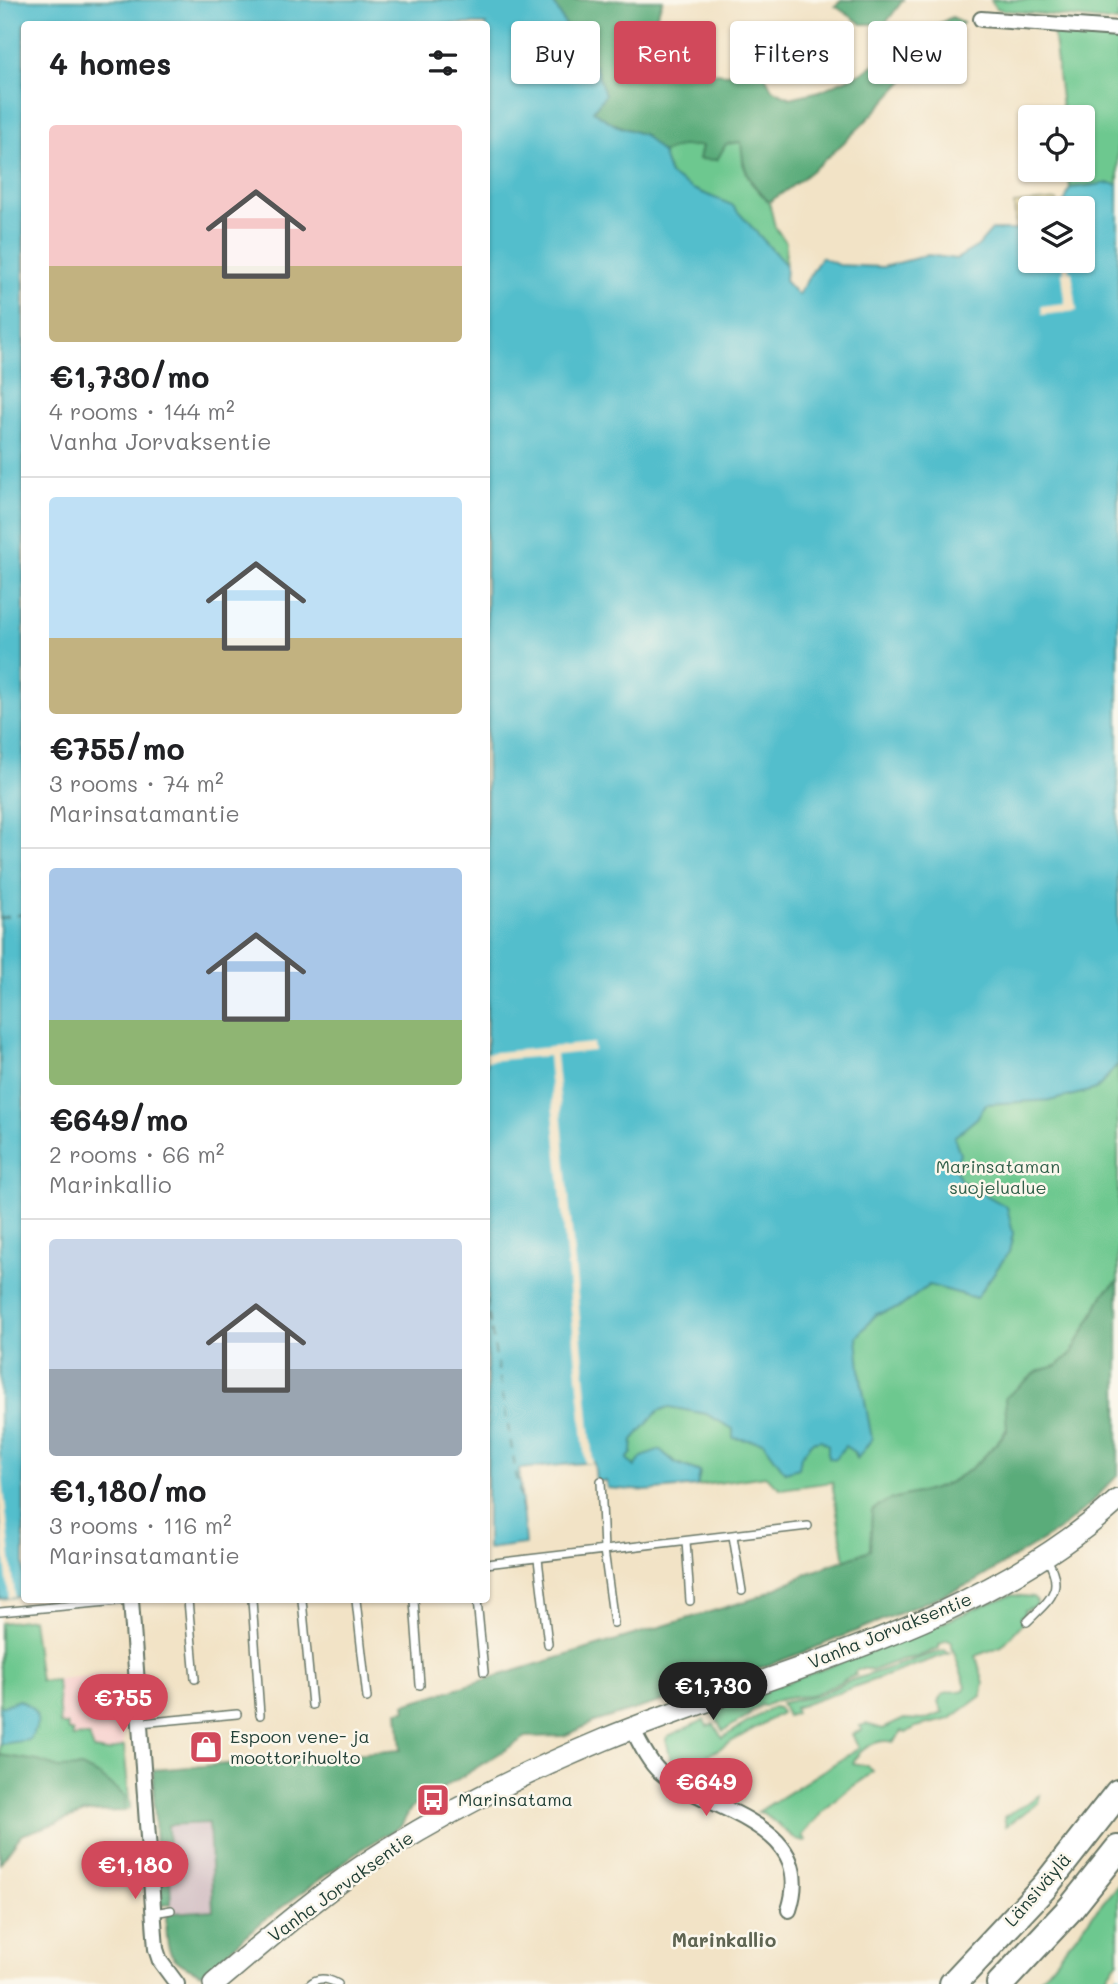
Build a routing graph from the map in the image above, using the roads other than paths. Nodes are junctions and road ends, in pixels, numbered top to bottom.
1 (981, 19) dead end
2 (1118, 29) edge
3 (601, 1481) dead end
4 (1118, 1500) edge
5 (808, 1526) dead end
6 (733, 1536) junction
7 (686, 1541) junction
8 (604, 1550) junction
9 (1046, 1556) junction
10 (538, 1559) junction
11 (490, 1564) edge
12 (742, 1591) dead end
13 (690, 1601) dead end
14 (98, 1603) edge
15 (130, 1603) edge
16 (188, 1603) edge
17 (251, 1603) edge
18 (302, 1603) edge
19 (356, 1603) edge
20 (414, 1603) edge
21 (477, 1603) edge
22 (0, 1612) edge
23 (1027, 1622) dead end
24 (614, 1623) dead end
25 (548, 1644) dead end
26 (484, 1672) dead end
27 (195, 1679) dead end
28 (420, 1685) dead end
29 (367, 1698) dead end
30 (312, 1705) dead end
31 (237, 1714) dead end
32 (260, 1715) dead end
33 (140, 1723) junction
34 (633, 1730) junction
35 (1118, 1793) edge
36 (1118, 1849) edge
37 (1071, 1908) junction
38 (172, 1910) dead end
39 (789, 1910) dead end
40 (154, 1913) junction
41 (177, 1984) edge
42 (214, 1984) edge
43 (310, 1984) edge
44 (338, 1984) edge
45 (953, 1984) edge
46 (1000, 1984) edge
47 (1021, 1984) edge

1 - 2 street
3 - 8 lane
4 - 9 main road, Vanha Jorvaksentie
5 - 6 lane
6 - 7 lane
6 - 12 lane
7 - 8 lane
7 - 13 lane
8 - 10 lane
8 - 24 lane
9 - 23 lane
9 - 34 main road, Vanha Jorvaksentie
10 - 11 lane
10 - 25 lane
14 - 22 lane
15 - 33 street
16 - 27 lane
17 - 32 lane
18 - 30 lane
19 - 29 lane
20 - 28 lane
21 - 26 lane
31 - 33 lane
33 - 40 street
34 - 39 street
34 - 42 main road, Vanha Jorvaksentie
35 - 45 highway, Länsiväylä
36 - 37 highway, Länsiväylä
37 - 46 highway, Länsiväylä
37 - 47 highway
38 - 40 lane
40 - 41 street
43 - 44 lane

